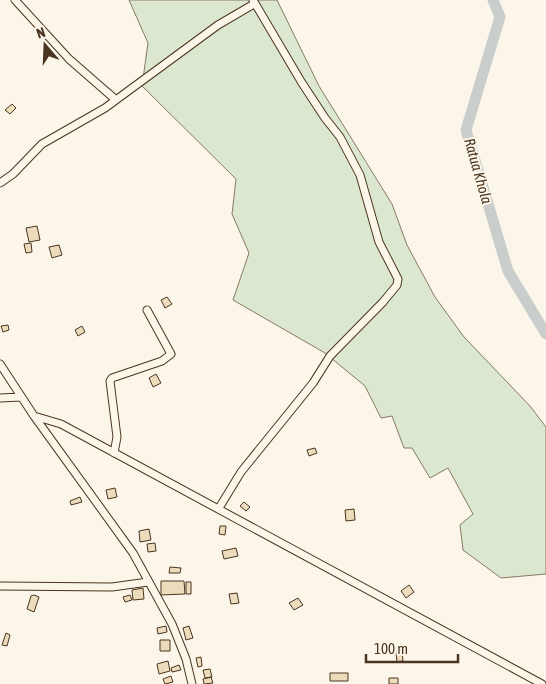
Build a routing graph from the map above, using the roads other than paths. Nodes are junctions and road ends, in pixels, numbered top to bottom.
1 (15, 0) edge
2 (253, 2) edge
3 (116, 100) junction
4 (0, 183) edge
5 (147, 310) dead end
6 (0, 364) edge
7 (0, 398) edge
8 (21, 398) junction
9 (34, 416) junction
10 (114, 453) junction
11 (219, 508) junction
12 (148, 582) junction
13 (0, 586) edge
14 (192, 684) edge
15 (542, 684) edge

1 - 3 street
2 - 3 street
2 - 11 street
3 - 4 street
5 - 10 street
6 - 8 street
7 - 8 street
8 - 9 street
9 - 10 street
9 - 12 street
10 - 11 street
11 - 15 street
12 - 13 street
12 - 14 street

